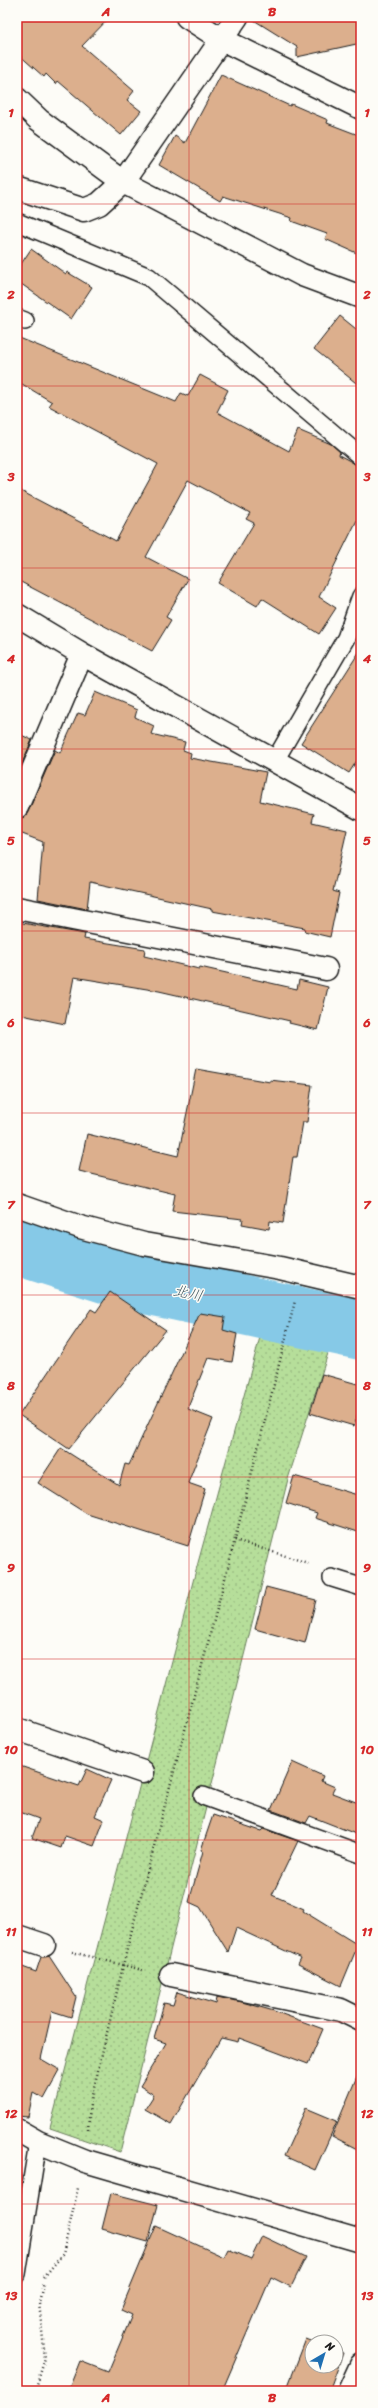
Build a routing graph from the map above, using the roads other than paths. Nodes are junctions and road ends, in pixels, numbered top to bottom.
1 (187, 17) edge
2 (237, 17) edge
3 (222, 39) junction
4 (17, 99) edge
5 (361, 108) edge
6 (123, 182) junction
7 (17, 188) edge
8 (17, 222) edge
9 (361, 297) edge
10 (361, 457) edge
11 (361, 596) edge
12 (17, 615) edge
13 (82, 654) junction
14 (274, 762) junction
15 (17, 807) edge
16 (361, 809) edge
17 (17, 908) edge
18 (326, 969) dead end
19 (17, 1205) edge
20 (361, 1287) edge
21 (332, 1578) road end
22 (361, 1587) edge
23 (17, 1729) edge
24 (143, 1772) road end
25 (204, 1796) road end
26 (361, 1854) edge
27 (17, 1936) edge
28 (44, 1945) road end
29 (171, 1975) road end
30 (361, 2020) edge
31 (17, 2130) edge
32 (38, 2142) junction
33 (361, 2241) edge
34 (17, 2274) edge
35 (361, 2365) edge
36 (349, 2391) edge

1 - 3 street
2 - 3 street
3 - 5 street
3 - 6 street
4 - 6 street
6 - 7 street
6 - 9 street
8 - 10 lane
11 - 14 lane
12 - 13 street
13 - 14 street
13 - 15 street
14 - 16 street
17 - 18 street
19 - 20 street
21 - 22 lane
23 - 24 street
25 - 26 lane
27 - 28 street
29 - 30 street
31 - 32 street
32 - 33 street
32 - 34 lane
35 - 36 street

